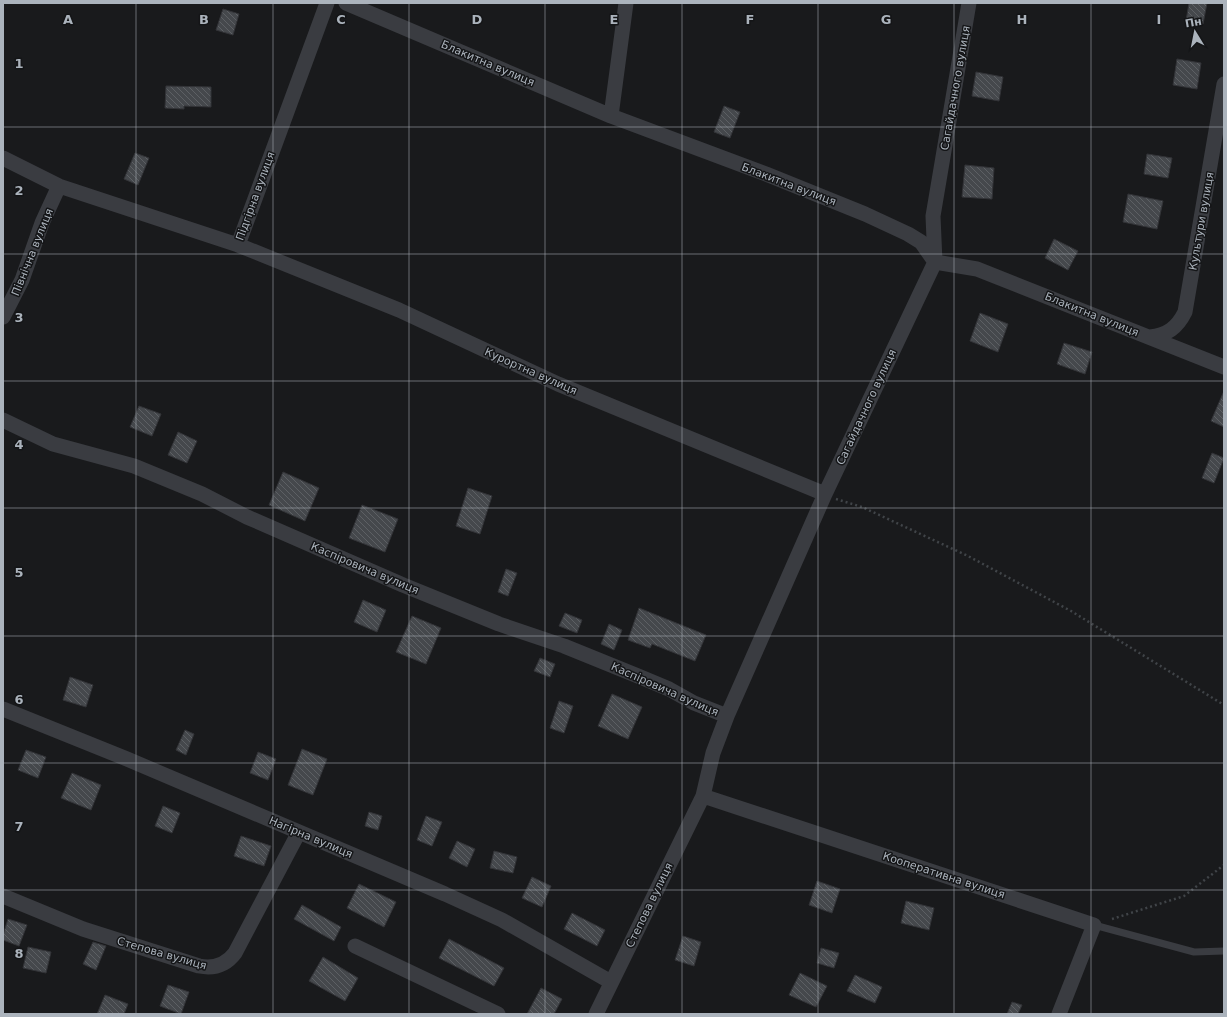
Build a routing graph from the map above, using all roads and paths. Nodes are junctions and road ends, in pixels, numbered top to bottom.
1 (327, 3) edge
2 (346, 3) edge
3 (626, 3) edge
4 (969, 3) edge
5 (1224, 84) edge
6 (611, 116) junction
7 (3, 158) edge
8 (59, 186) junction
9 (238, 245) junction
10 (935, 262) junction
11 (3, 317) edge
12 (1150, 337) junction
13 (1224, 367) edge
14 (3, 420) edge
15 (825, 494) junction
16 (1224, 705) edge
17 (3, 709) edge
18 (728, 716) junction
19 (703, 796) junction
20 (299, 832) junction
21 (1224, 865) edge
22 (3, 896) edge
23 (1094, 925) junction
24 (355, 946) dead end
25 (1224, 950) edge
26 (611, 982) junction
27 (498, 1014) edge
28 (596, 1014) edge
29 (1059, 1014) edge

1 - 9 street, Підгірна вулиця
2 - 6 street, Блакитна вулиця
3 - 6 street
4 - 10 street, Сагайдачного вулиця
5 - 12 street, Культури вулиця
6 - 10 street, Блакитна вулиця
7 - 8 street, Підгірна вулиця
8 - 9 street, Підгірна вулиця
8 - 11 street, Північна вулиця
9 - 15 street, Курортна вулиця
10 - 12 street, Блакитна вулиця
10 - 15 street, Сагайдачного вулиця
12 - 13 street, Блакитна вулиця
14 - 18 street, Каспіровича вулиця
15 - 16 path
15 - 18 street, Сагайдачного вулиця
17 - 20 street, Нагірна вулиця
18 - 19 street, Сагайдачного вулиця
19 - 23 street, Кооперативна вулиця
19 - 26 street, Степова вулиця
20 - 22 street, Степова вулиця
20 - 26 street, Нагірна вулиця
21 - 23 path
23 - 25 lane
23 - 29 street
24 - 27 street
26 - 28 street, Степова вулиця

